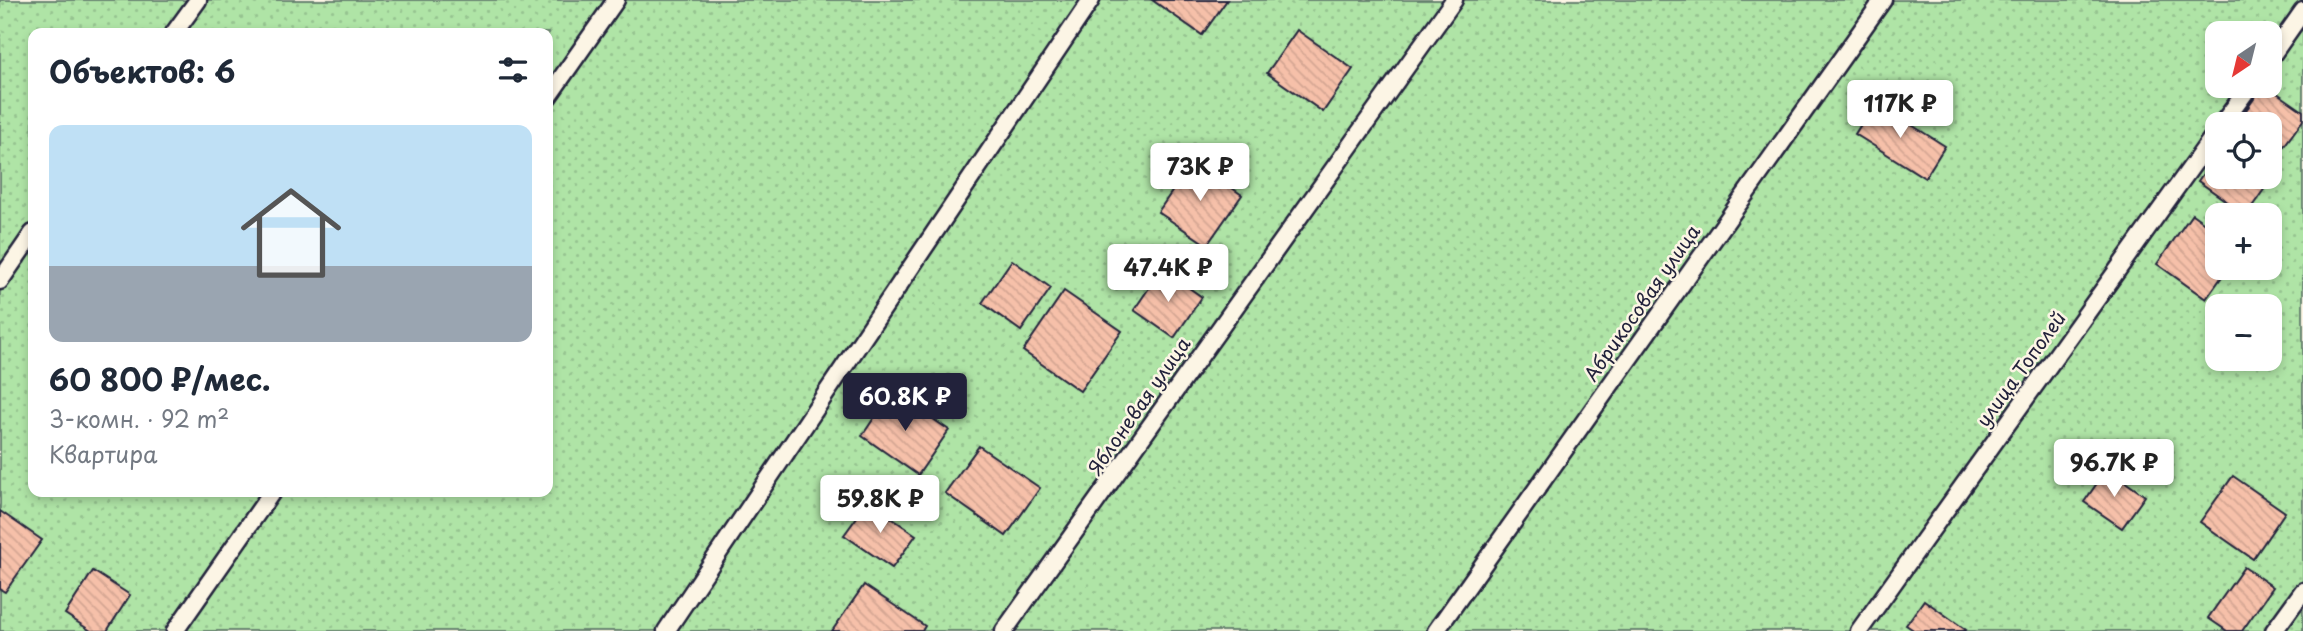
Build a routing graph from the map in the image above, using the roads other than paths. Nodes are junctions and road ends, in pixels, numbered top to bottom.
1 (198, 0) edge
2 (616, 0) edge
3 (1091, 0) edge
4 (1454, 0) edge
5 (1883, 0) edge
6 (2303, 11) edge
7 (178, 28) edge
8 (2282, 41) edge
9 (553, 90) edge
10 (2205, 148) edge
11 (28, 240) edge
12 (0, 281) edge
13 (269, 497) edge
14 (2303, 591) edge
15 (175, 631) edge
16 (666, 631) edge
17 (1004, 631) edge
18 (1436, 631) edge
19 (1859, 631) edge
20 (2274, 631) edge

1 - 7 lane
2 - 9 lane
3 - 16 lane
4 - 17 lane, Яблоневая улица
5 - 18 lane, Абрикосовая улица
6 - 8 lane
10 - 19 lane, улица Тополей
11 - 12 lane
13 - 15 lane
14 - 20 lane

